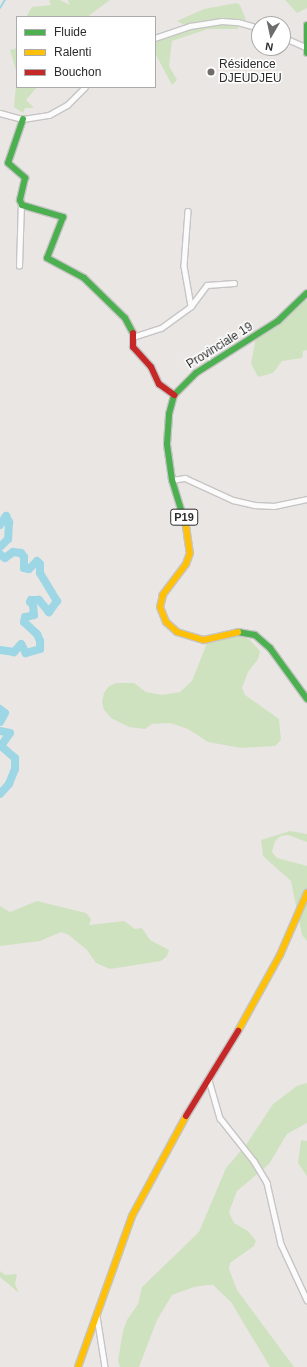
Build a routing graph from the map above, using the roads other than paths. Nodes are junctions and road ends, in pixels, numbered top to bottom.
1 (307, 25) edge
2 (251, 26) edge
3 (156, 38) edge
4 (291, 42) edge
5 (306, 50) edge
6 (85, 88) edge
7 (0, 113) edge
8 (23, 119) junction
9 (21, 203) junction
10 (188, 211) dead end
11 (19, 266) dead end
12 (234, 283) dead end
13 (307, 293) edge
14 (191, 306) junction
15 (132, 337) junction
16 (174, 395) junction
17 (172, 480) junction
18 (307, 500) edge
19 (307, 699) edge
20 (307, 892) edge
21 (208, 1079) junction
22 (307, 1300) edge
23 (97, 1316) junction
24 (78, 1367) edge
25 (105, 1367) edge

1 - 5 street
2 - 3 street
4 - 5 street
6 - 8 street
7 - 8 street
8 - 9 street
9 - 11 street
9 - 15 street
10 - 14 street
12 - 14 street
13 - 16 street, Provinciale 19
14 - 15 street
15 - 16 street
16 - 17 street, P19
17 - 18 street
17 - 19 street, P19
20 - 21 street
21 - 22 street
21 - 23 street
23 - 24 street
23 - 25 street

